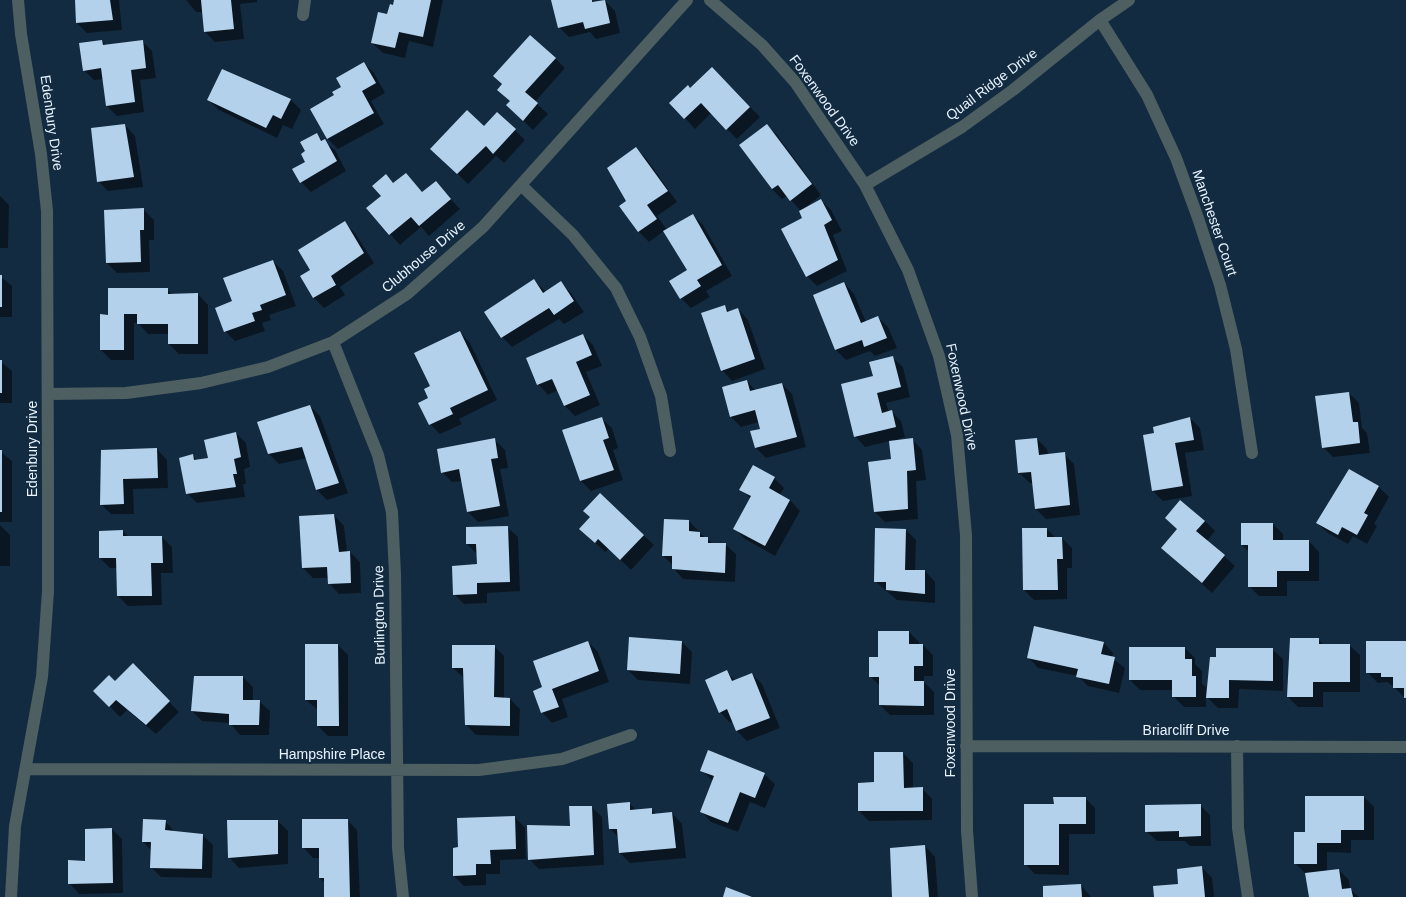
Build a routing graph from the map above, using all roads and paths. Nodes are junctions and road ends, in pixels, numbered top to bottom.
1 (18, 0) edge
2 (305, 0) edge
3 (687, 0) edge
4 (710, 0) edge
5 (1129, 0) edge
6 (302, 15) dead end
7 (1100, 20) junction
8 (865, 185) junction
9 (522, 186) junction
10 (332, 342) junction
11 (48, 394) junction
12 (670, 451) dead end
13 (1252, 453) dead end
14 (631, 735) dead end
15 (966, 746) junction
16 (1237, 746) junction
17 (1406, 747) edge
18 (27, 768) junction
19 (397, 770) junction
20 (11, 897) edge
21 (402, 897) edge
22 (972, 897) edge
23 (1248, 897) edge

1 - 11 street, Edenbury Drive
2 - 6 street
3 - 9 street, Clubhouse Drive
4 - 8 street, Foxenwood Drive
5 - 7 street, Quail Ridge Drive
7 - 8 street, Quail Ridge Drive
7 - 13 street, Manchester Court
8 - 15 street, Foxenwood Drive
9 - 10 street, Clubhouse Drive
9 - 12 street
10 - 11 street, Clubhouse Drive
10 - 19 street, Burlington Drive
11 - 18 street, Edenbury Drive
14 - 19 street, Hampshire Place
15 - 16 street, Briarcliff Drive
15 - 22 street, Foxenwood Drive
16 - 17 street, Briarcliff Drive
16 - 23 street
18 - 19 street, Hampshire Place
18 - 20 street, Edenbury Drive
19 - 21 street, Burlington Drive

